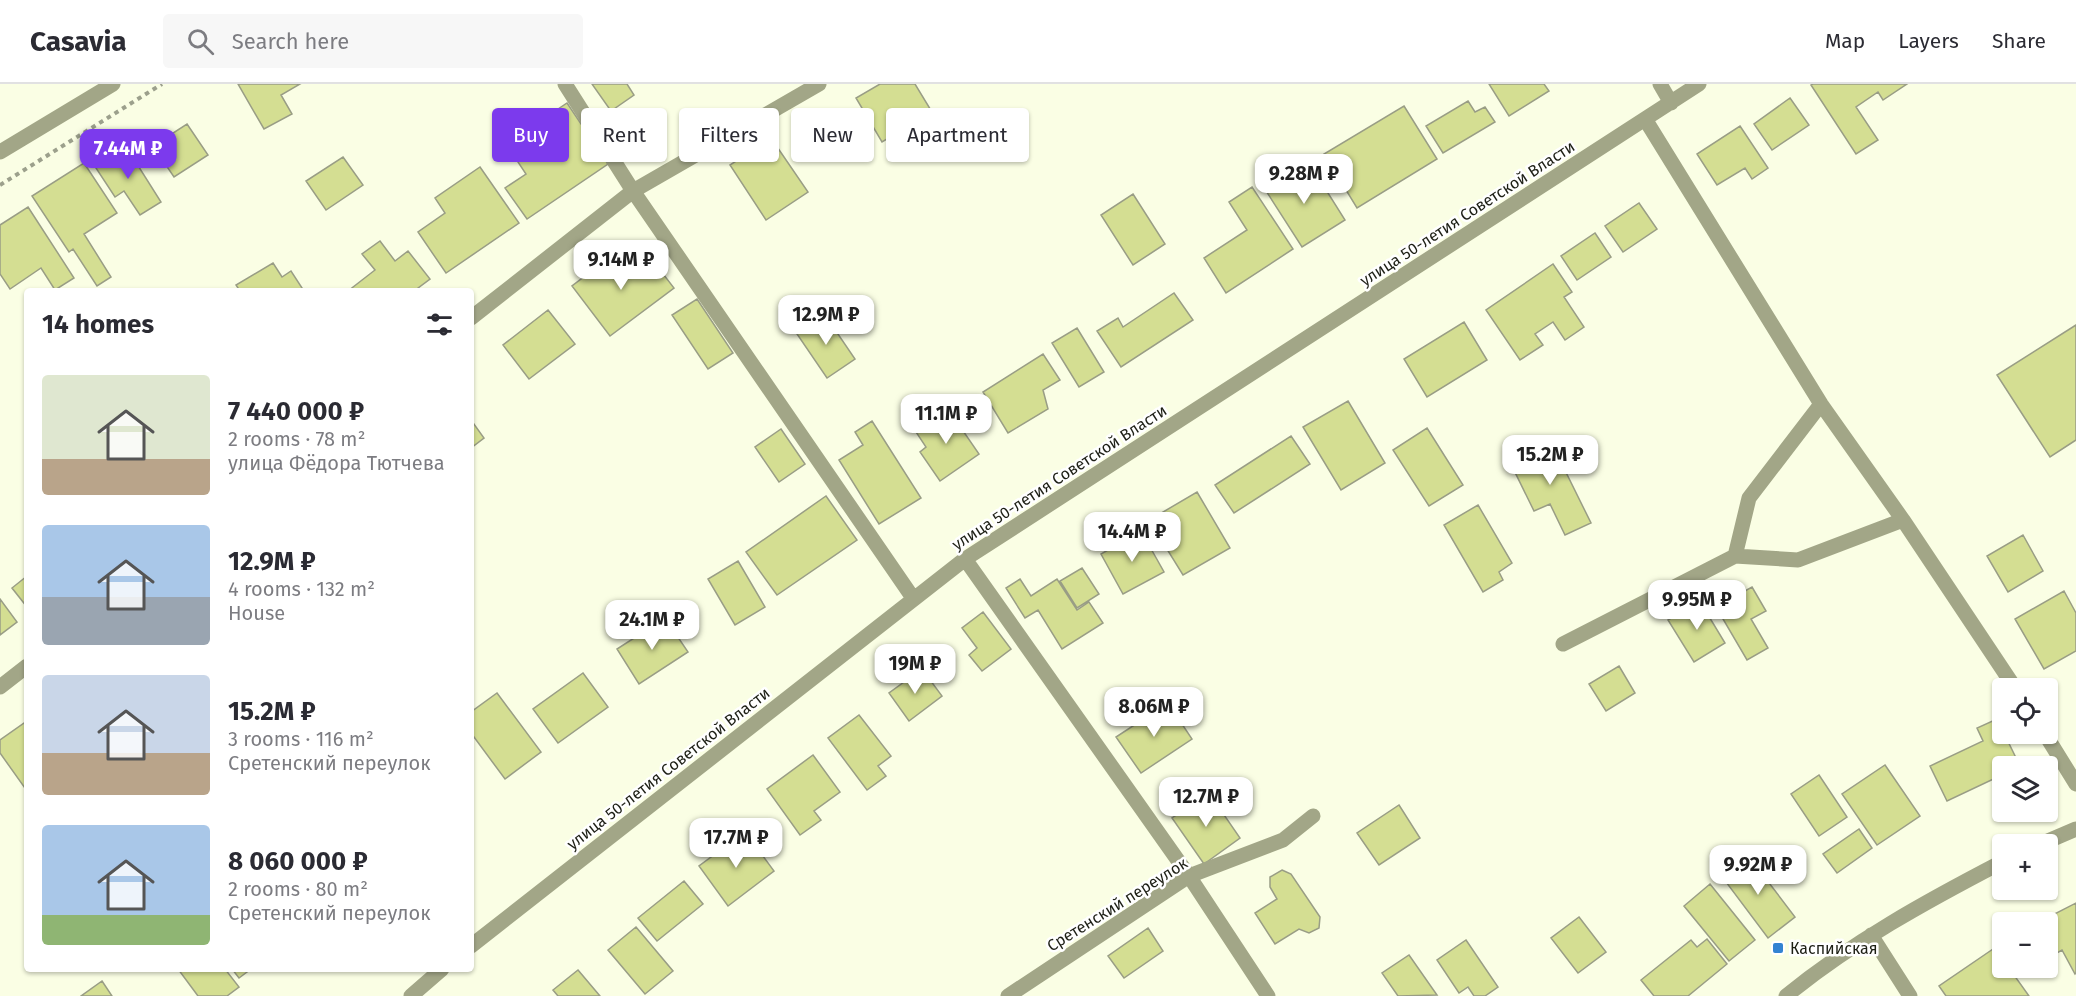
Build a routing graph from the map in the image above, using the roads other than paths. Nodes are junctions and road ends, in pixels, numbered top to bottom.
1 (113, 84) edge
2 (565, 84) edge
3 (819, 84) edge
4 (1660, 84) edge
5 (1699, 84) edge
6 (1671, 103) junction
7 (1645, 119) junction
8 (0, 152) edge
9 (633, 191) junction
10 (474, 316) edge
11 (1821, 404) junction
12 (1902, 520) junction
13 (1735, 556) junction
14 (965, 559) junction
15 (913, 598) junction
16 (1563, 644) dead end
17 (24, 668) edge
18 (2008, 678) edge
19 (0, 687) edge
20 (2051, 744) edge
21 (2076, 784) edge
22 (1313, 816) dead end
23 (2076, 829) edge
24 (2058, 837) edge
25 (1992, 868) edge
26 (1190, 876) junction
27 (1870, 935) junction
28 (474, 944) edge
29 (439, 972) edge
30 (411, 996) edge
31 (1008, 996) edge
32 (1268, 996) edge
33 (1786, 996) edge
34 (1910, 996) edge

1 - 8 street
2 - 9 street
3 - 9 street
4 - 6 street
5 - 6 street, улица 50-летия Советской Власти
6 - 7 street, улица 50-летия Советской Власти
7 - 11 street
7 - 14 street, улица 50-летия Советской Власти
9 - 10 street
9 - 15 street
11 - 12 street
11 - 13 street
12 - 13 street
12 - 18 street
13 - 16 street
14 - 15 street, улица 50-летия Советской Власти
14 - 26 street
15 - 28 street, улица 50-летия Советской Власти
17 - 19 street
20 - 21 street
22 - 26 street, Сретенский переулок
23 - 24 street
25 - 27 street
26 - 31 street, Сретенский переулок
26 - 32 street
27 - 33 street
27 - 34 street
29 - 30 street

